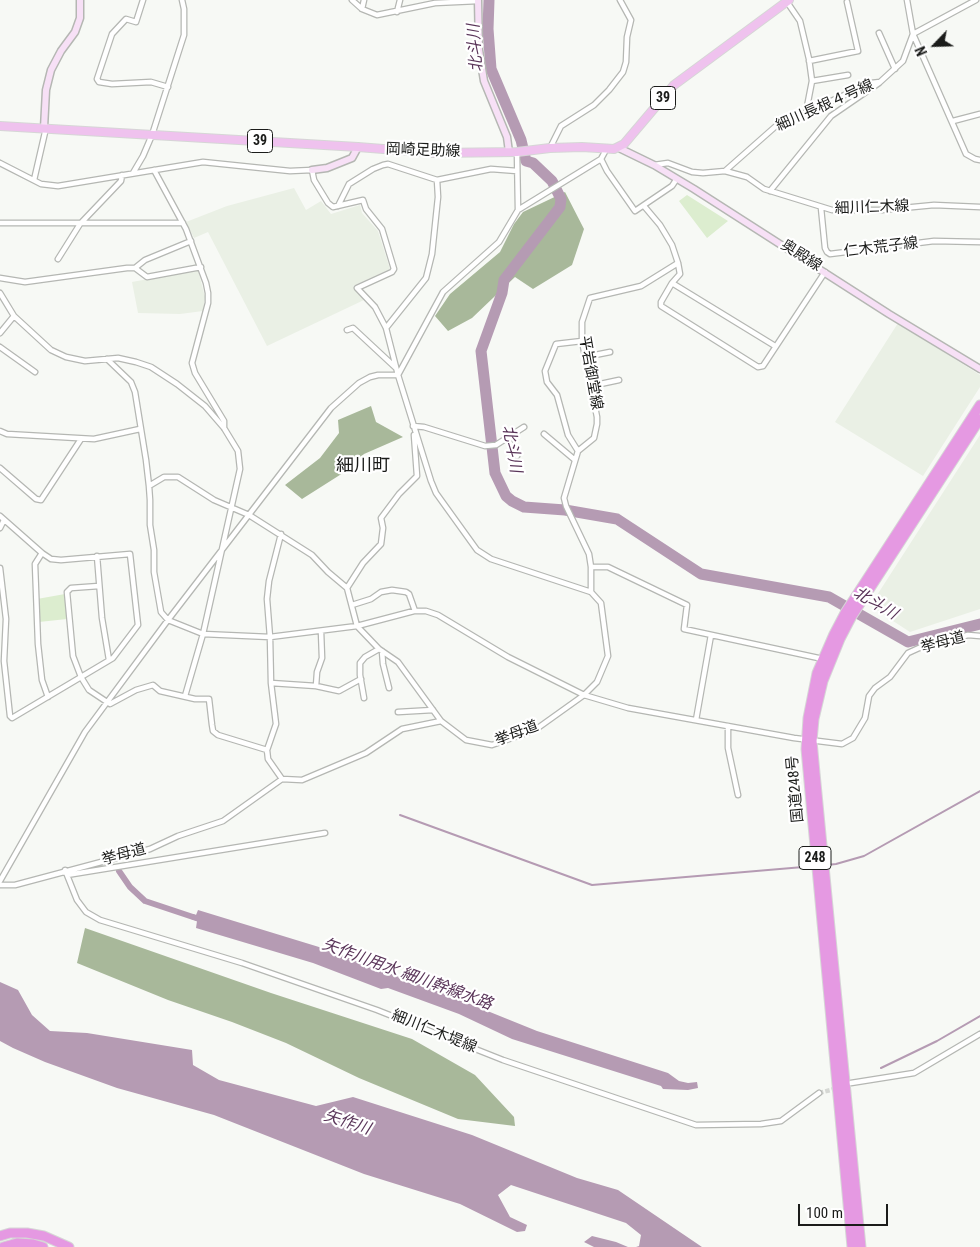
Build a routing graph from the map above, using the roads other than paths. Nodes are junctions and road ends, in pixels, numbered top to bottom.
1 (80, 0) edge
2 (143, 0) edge
3 (182, 0) edge
4 (352, 0) edge
5 (364, 0) edge
6 (400, 0) edge
7 (478, 0) edge
8 (620, 0) edge
9 (907, 0) edge
10 (976, 0) edge
11 (788, 1) edge
12 (436, 2) edge
13 (848, 2) dead end
14 (362, 9) junction
15 (397, 12) junction
16 (879, 33) dead end
17 (913, 34) junction
18 (809, 60) junction
19 (895, 69) junction
20 (848, 76) dead end
21 (812, 81) junction
22 (880, 82) junction
23 (168, 87) junction
24 (806, 112) junction
25 (980, 114) edge
26 (953, 121) junction
27 (0, 126) edge
28 (45, 128) junction
29 (152, 135) junction
30 (358, 147) junction
31 (550, 148) junction
32 (607, 148) junction
33 (619, 148) junction
34 (518, 151) junction
35 (601, 159) junction
36 (980, 160) edge
37 (0, 163) edge
38 (654, 165) junction
39 (154, 170) junction
40 (312, 170) junction
41 (517, 171) junction
42 (725, 171) junction
43 (132, 173) junction
44 (122, 175) junction
45 (34, 180) junction
46 (437, 180) junction
47 (676, 180) junction
48 (770, 191) junction
49 (338, 206) junction
50 (644, 206) junction
51 (980, 207) edge
52 (821, 208) junction
53 (518, 210) junction
54 (183, 223) junction
55 (0, 224) edge
56 (80, 224) junction
57 (191, 241) junction
58 (980, 242) edge
59 (58, 259) dead end
60 (678, 263) junction
61 (201, 267) junction
62 (135, 268) junction
63 (825, 272) junction
64 (0, 278) edge
65 (672, 283) junction
66 (0, 293) edge
67 (14, 316) junction
68 (386, 328) junction
69 (347, 330) dead end
70 (0, 332) edge
71 (582, 341) junction
72 (775, 346) junction
73 (0, 347) edge
74 (610, 352) dead end
75 (585, 357) junction
76 (107, 359) junction
77 (397, 369) junction
78 (980, 369) edge
79 (35, 372) dead end
80 (398, 375) junction
81 (619, 380) dead end
82 (591, 386) junction
83 (980, 405) edge
84 (980, 419) edge
85 (413, 426) junction
86 (524, 427) dead end
87 (224, 428) junction
88 (140, 429) junction
89 (0, 431) edge
90 (544, 434) dead end
91 (507, 438) junction
92 (81, 439) junction
93 (578, 451) junction
94 (517, 456) dead end
95 (575, 460) junction
96 (0, 468) edge
97 (149, 486) junction
98 (231, 508) junction
99 (249, 515) junction
100 (2, 518) edge
101 (0, 528) edge
102 (281, 534) junction
103 (42, 553) junction
104 (221, 553) junction
105 (97, 556) junction
106 (591, 567) junction
107 (0, 568) edge
108 (99, 586) junction
109 (347, 588) junction
110 (590, 592) junction
111 (855, 604) junction
112 (352, 605) junction
113 (415, 611) junction
114 (2, 614) edge
115 (849, 615) junction
116 (168, 620) junction
117 (357, 626) junction
118 (321, 631) junction
119 (203, 634) junction
120 (711, 635) junction
121 (980, 636) edge
122 (270, 637) junction
123 (381, 650) junction
124 (823, 659) junction
125 (109, 660) junction
126 (81, 677) junction
127 (361, 679) junction
128 (271, 683) junction
129 (316, 686) junction
130 (389, 688) dead end
131 (584, 695) junction
132 (48, 696) junction
133 (185, 696) junction
134 (364, 698) dead end
135 (107, 702) junction
136 (433, 710) junction
137 (398, 712) dead end
138 (696, 720) junction
139 (441, 721) junction
140 (728, 726) junction
141 (809, 740) junction
142 (267, 750) junction
143 (282, 779) junction
144 (738, 795) dead end
145 (325, 833) dead end
146 (65, 870) junction
147 (67, 875) junction
148 (0, 881) edge
149 (0, 885) edge
150 (980, 1034) edge
151 (851, 1083) dead end
152 (819, 1093) tunnel mouth
153 (842, 1108) junction
154 (0, 1237) edge
155 (3, 1247) edge
156 (44, 1247) edge
157 (69, 1247) edge
158 (852, 1247) edge
159 (860, 1247) edge

1 - 28 street
2 - 23 street
3 - 23 street
4 - 14 street
5 - 14 street
6 - 15 street
7 - 12 street
7 - 34 street
8 - 31 street
9 - 17 street
10 - 17 street
11 - 18 street
11 - 33 main road, 39
12 - 15 street
13 - 18 street
14 - 15 street
16 - 19 street
17 - 19 street, 細川長根４号線
17 - 26 street
18 - 21 street
19 - 22 street, 細川長根４号線
20 - 21 street
21 - 24 street
22 - 24 street, 細川長根４号線
22 - 48 street
23 - 29 street
24 - 42 street, 細川長根４号線
25 - 26 street
26 - 36 street
27 - 28 main road, 岡崎足助線 / 39
28 - 29 main road, 岡崎足助線 / 39
28 - 45 street
29 - 30 main road, 岡崎足助線 / 39
29 - 43 street
30 - 34 main road, 岡崎足助線 / 39
30 - 40 street
31 - 32 main road, 岡崎足助線 / 39
31 - 34 main road, 岡崎足助線 / 39
32 - 33 main road, 岡崎足助線 / 39
32 - 35 street
33 - 38 street, 奥殿線
34 - 41 street
35 - 50 street
35 - 53 street
37 - 45 street
38 - 42 street, 細川仁木線
38 - 47 street, 奥殿線
39 - 40 street
39 - 43 street
39 - 54 street
40 - 49 street
41 - 46 street
41 - 53 street
42 - 48 street, 細川仁木線
43 - 44 street
44 - 45 street
44 - 56 street
46 - 49 street
46 - 68 street
47 - 50 street
47 - 63 street, 奥殿線
48 - 52 street, 細川仁木線
49 - 68 street
50 - 60 street
51 - 52 street, 細川仁木線
52 - 58 street, 仁木荒子線
53 - 80 street
54 - 56 street
54 - 57 street
55 - 56 street
56 - 59 street
57 - 61 street
57 - 62 street
60 - 65 street
60 - 71 street, 平岩御堂線
61 - 62 street
61 - 87 street
62 - 64 street
63 - 72 street
63 - 78 street, 奥殿線
65 - 72 street
65 - 72 street
66 - 67 street
67 - 70 street
67 - 76 street
68 - 77 street
69 - 77 street
71 - 75 street, 平岩御堂線
71 - 93 street
73 - 79 street
74 - 75 street
75 - 82 street, 平岩御堂線
76 - 87 street
76 - 88 street
77 - 80 street
80 - 85 street
80 - 99 street
81 - 82 street
82 - 93 street, 平岩御堂線
83 - 111 highway, 国道248号 / 248
84 - 111 highway, 国道248号 / 248
85 - 91 street
85 - 109 street
85 - 110 street
86 - 91 street
87 - 98 street
88 - 92 street
88 - 97 street
89 - 92 street
90 - 95 street
91 - 94 street
92 - 96 street
93 - 95 street, 平岩御堂線
95 - 106 street, 平岩御堂線
97 - 98 street
97 - 116 street
98 - 99 street
98 - 104 street
99 - 102 street
99 - 104 street
100 - 101 street
100 - 103 street
102 - 109 street
102 - 122 street
103 - 105 street
103 - 132 street
104 - 116 street
104 - 119 street
105 - 108 street
105 - 125 street
106 - 110 street
106 - 120 street
107 - 114 street
108 - 125 street
108 - 126 street
109 - 112 street
110 - 131 street
111 - 115 highway, 国道248号 / 248
112 - 113 street
112 - 117 street
113 - 117 street
113 - 131 street
114 - 132 street
115 - 124 highway, 国道248号 / 248
115 - 141 highway, 国道248号 / 248
116 - 119 street
116 - 135 street
117 - 118 street
117 - 123 street, 挙母道
118 - 122 street
118 - 129 street
119 - 122 street
119 - 133 street
120 - 124 street
120 - 138 street
121 - 141 street, 挙母道
122 - 128 street
123 - 127 street
123 - 130 street
123 - 136 street, 挙母道
124 - 141 highway, 国道248号 / 248
125 - 126 street
126 - 132 street
126 - 135 street
127 - 129 street
127 - 134 street
128 - 129 street
128 - 142 street
131 - 138 street, 挙母道
131 - 139 street, 挙母道
133 - 135 street
133 - 142 street
135 - 148 street
136 - 137 street
136 - 139 street, 挙母道
138 - 140 street, 挙母道
139 - 143 street
140 - 141 street, 挙母道
140 - 144 street
141 - 153 highway, 国道248号 / 248
142 - 143 street
143 - 146 street, 挙母道
145 - 147 street
146 - 147 street, 細川仁木堤線
146 - 149 street, 挙母道
147 - 152 street, 細川仁木堤線
150 - 151 street
153 - 158 highway, 国道248号 / 248
153 - 159 highway, 国道248号 / 248
154 - 157 highway
155 - 156 highway

